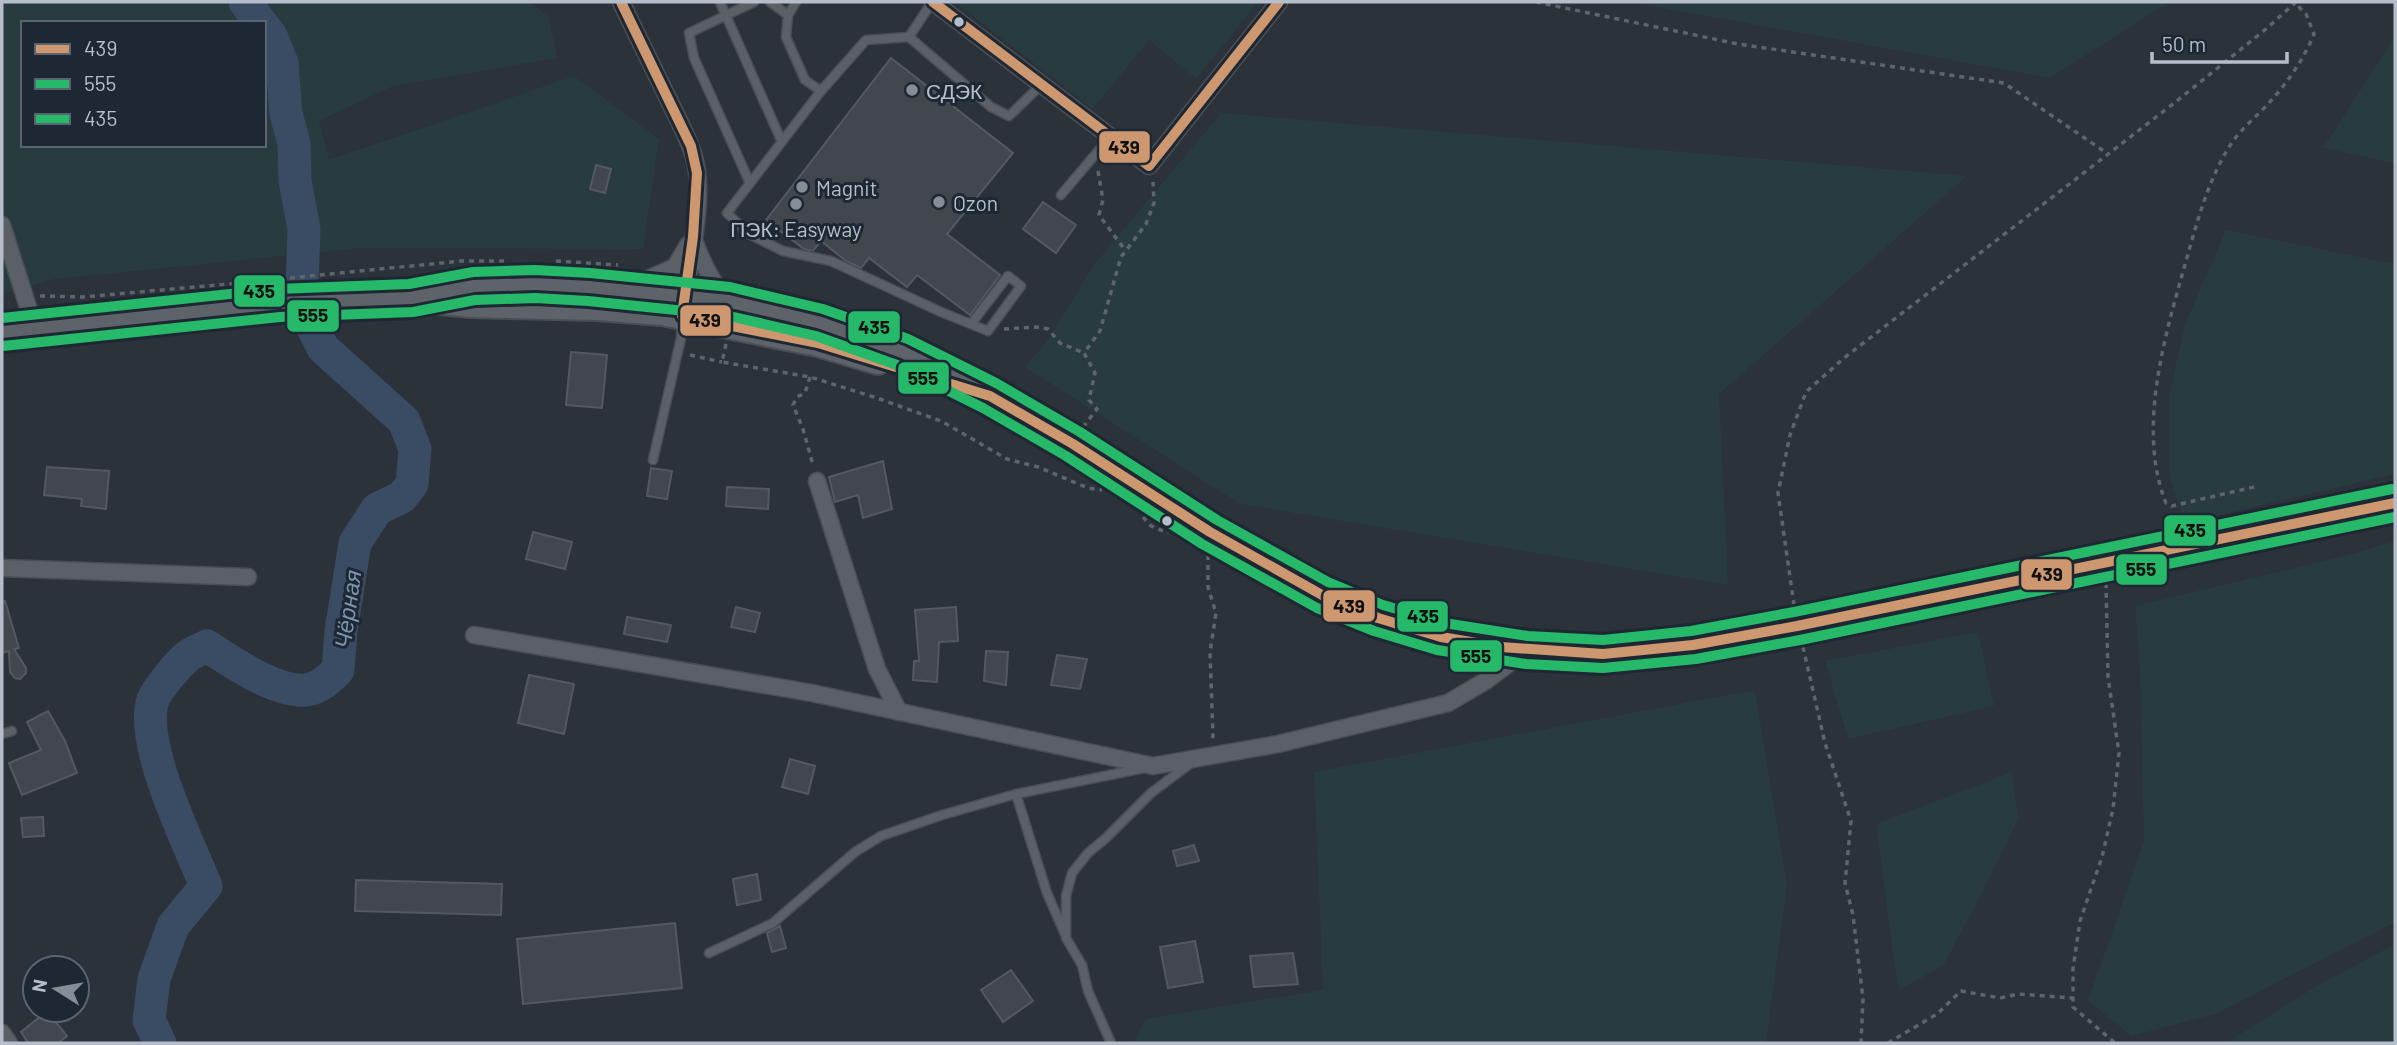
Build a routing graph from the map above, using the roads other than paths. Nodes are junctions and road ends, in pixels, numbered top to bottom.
1 (621, 2) edge
2 (720, 2) edge
3 (754, 2) edge
4 (770, 2) edge
5 (796, 2) edge
6 (932, 2) edge
7 (1279, 2) edge
8 (788, 15) junction
9 (726, 16) junction
10 (909, 37) junction
11 (1041, 85) junction
12 (821, 91) junction
13 (1110, 137) junction
14 (781, 140) junction
15 (749, 181) junction
16 (1061, 195) dead end
17 (2, 225) edge
18 (693, 237) junction
19 (589, 286) junction
20 (411, 298) junction
21 (727, 301) junction
22 (683, 305) junction
23 (971, 324) junction
24 (35, 329) junction
25 (2, 332) edge
26 (990, 396) junction
27 (653, 460) dead end
28 (817, 481) road end
29 (2395, 503) edge
30 (2, 568) edge
31 (248, 577) dead end
32 (474, 635) dead end
33 (1527, 650) junction
34 (899, 712) junction
35 (12, 731) dead end
36 (2, 734) edge
37 (1197, 758) junction
38 (1153, 766) junction
39 (1016, 794) junction
40 (1066, 937) junction
41 (709, 953) dead end
42 (2, 1033) edge
43 (9, 1043) edge
44 (1111, 1043) edge

1 - 18 street
2 - 9 lane
3 - 9 lane
4 - 8 lane
5 - 8 lane
6 - 10 lane
6 - 11 street
7 - 13 street
8 - 12 lane
9 - 14 lane
9 - 15 lane
10 - 11 lane
10 - 12 lane
11 - 13 street
12 - 14 lane
13 - 16 lane
14 - 15 lane
15 - 23 lane
17 - 24 street
18 - 19 street
18 - 21 street
18 - 22 street
19 - 20 main road
19 - 22 main road
20 - 22 main road
20 - 24 main road
21 - 22 main road
21 - 26 main road
22 - 26 main road
22 - 27 lane
23 - 23 lane
24 - 25 main road
26 - 33 main road
28 - 34 street
29 - 33 main road
30 - 31 street
32 - 34 street
33 - 37 street
34 - 38 street
35 - 36 lane
37 - 38 street
37 - 40 lane
38 - 39 lane
39 - 40 lane
39 - 41 lane
40 - 44 lane
42 - 43 street

